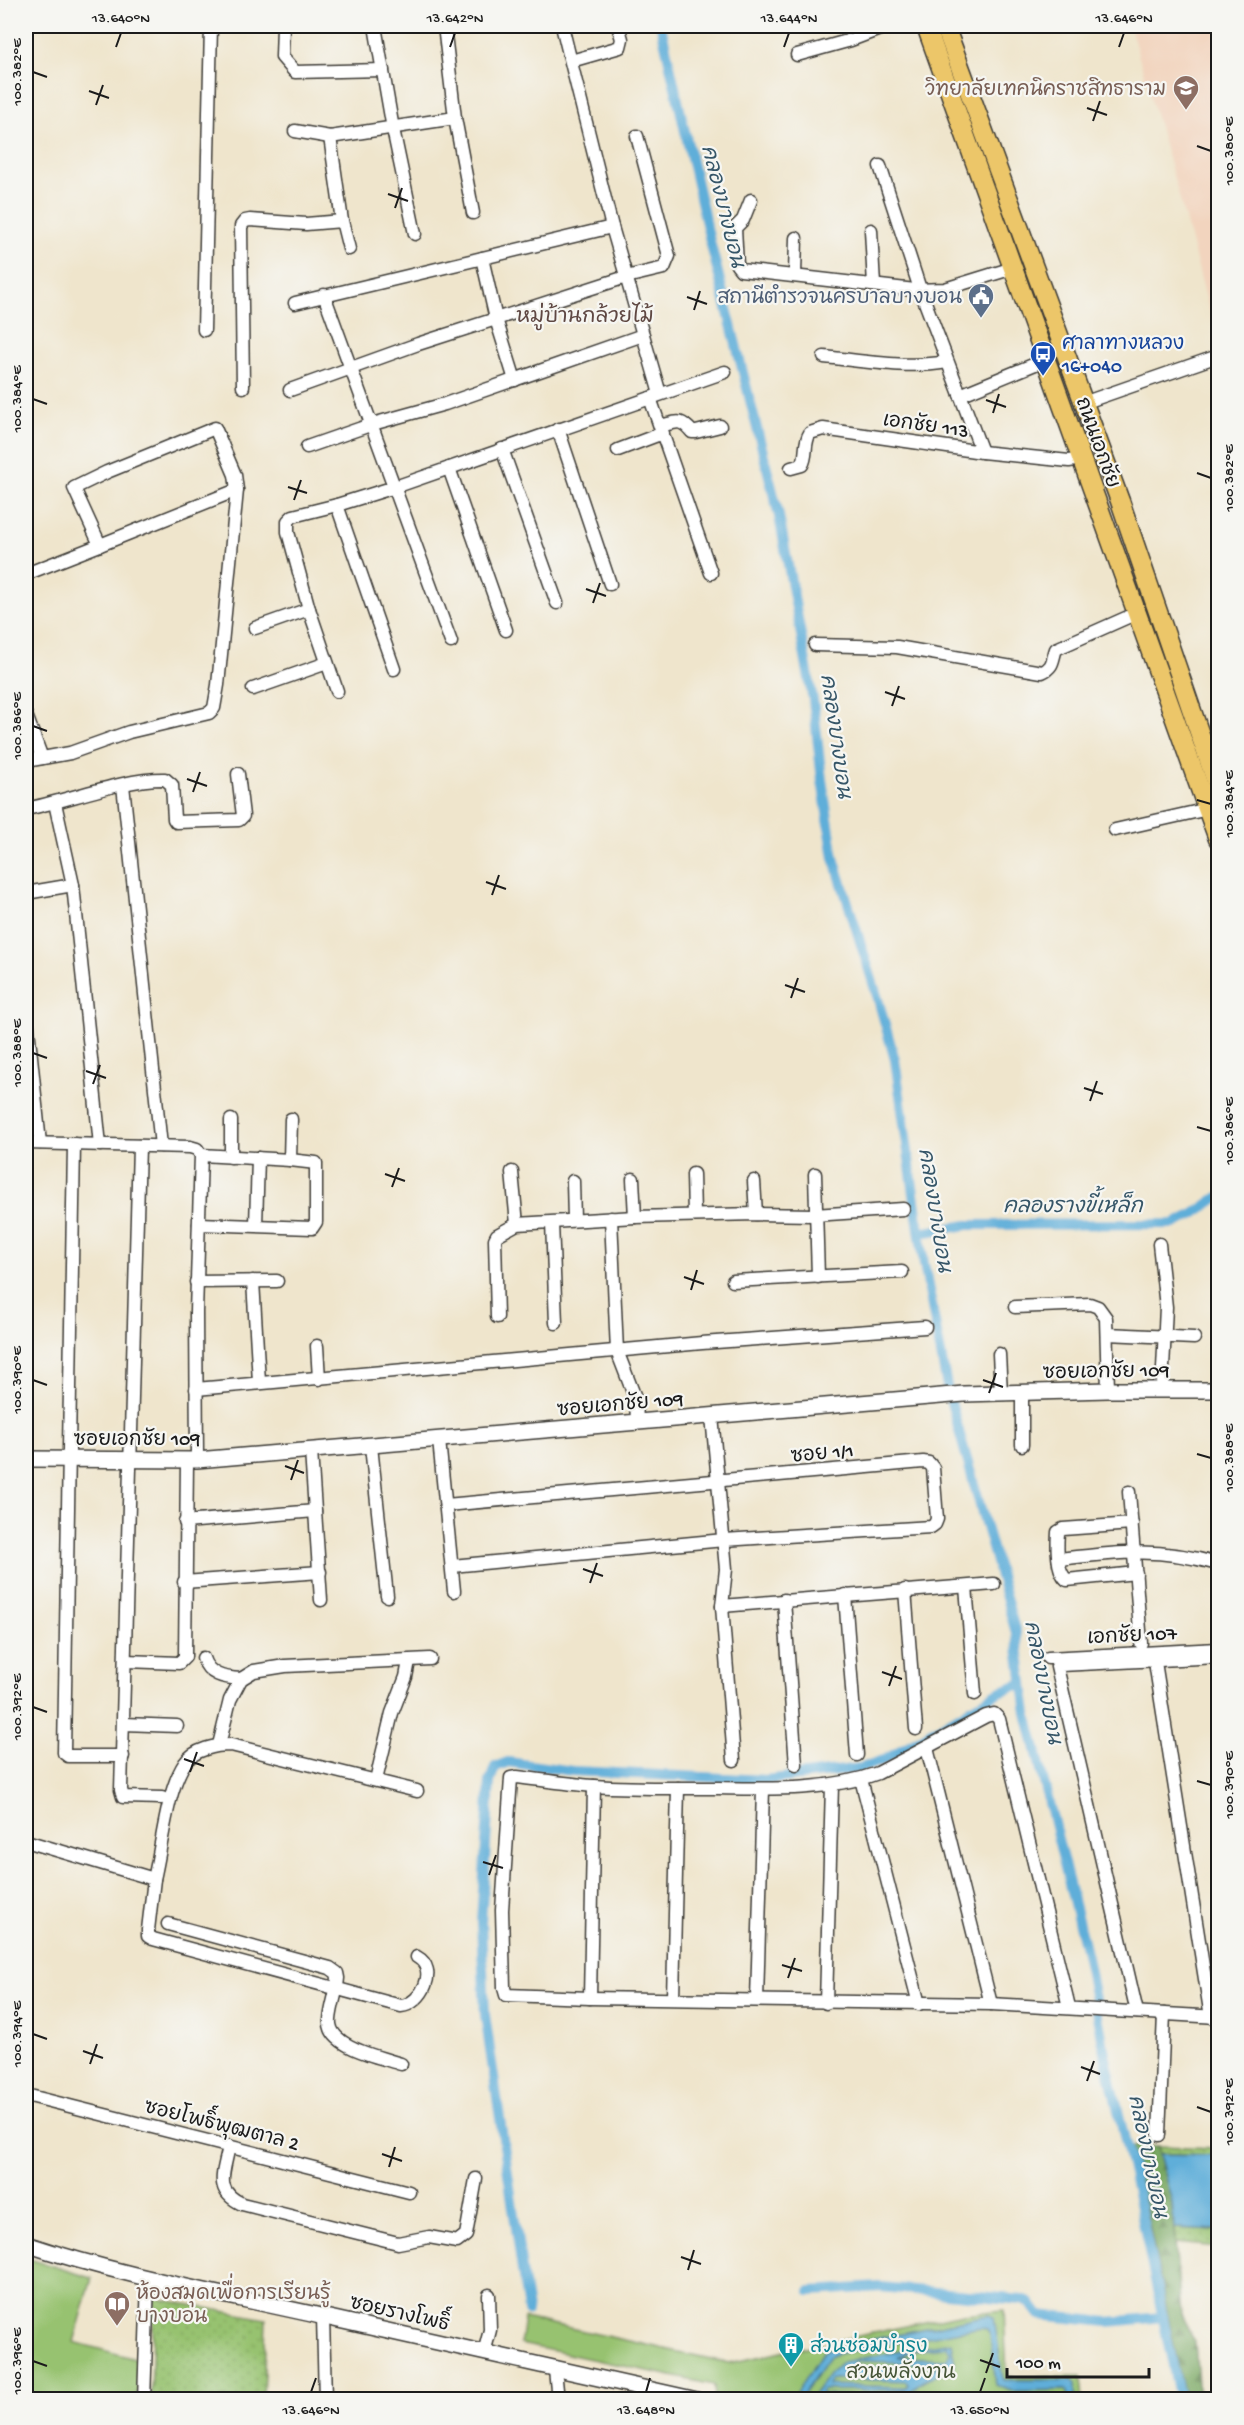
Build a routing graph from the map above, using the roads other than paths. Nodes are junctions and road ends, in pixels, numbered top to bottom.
1 (211, 26) edge
2 (283, 26) edge
3 (375, 26) edge
4 (444, 26) edge
5 (562, 26) edge
6 (618, 26) edge
7 (888, 26) edge
8 (926, 26) edge
9 (945, 26) edge
10 (797, 55) dead end
11 (571, 61) junction
12 (383, 70) junction
13 (455, 118) junction
14 (393, 129) junction
15 (295, 131) dead end
16 (637, 136) dead end
17 (330, 138) junction
18 (880, 166) dead end
19 (751, 200) dead end
20 (473, 213) dead end
21 (342, 221) junction
22 (612, 227) junction
23 (871, 230) dead end
24 (415, 234) dead end
25 (796, 238) dead end
26 (349, 249) dead end
27 (482, 258) junction
28 (1013, 268) junction
29 (795, 275) junction
30 (626, 277) junction
31 (874, 285) junction
32 (920, 289) junction
33 (324, 295) junction
34 (295, 303) dead end
35 (496, 319) junction
36 (204, 330) dead end
37 (643, 335) junction
38 (1218, 356) edge
39 (824, 357) dead end
40 (1046, 360) junction
41 (947, 362) junction
42 (350, 367) junction
43 (725, 372) dead end
44 (515, 380) junction
45 (243, 387) dead end
46 (290, 390) dead end
47 (655, 396) junction
48 (960, 396) junction
49 (1083, 403) junction
50 (373, 424) junction
51 (720, 426) dead end
52 (558, 429) junction
53 (662, 430) junction
54 (307, 447) dead end
55 (502, 449) junction
56 (618, 450) dead end
57 (982, 452) junction
58 (1082, 459) junction
59 (449, 468) junction
60 (791, 468) dead end
61 (395, 487) junction
62 (237, 490) junction
63 (337, 506) junction
64 (100, 546) junction
65 (711, 573) dead end
66 (26, 574) edge
67 (610, 584) dead end
68 (557, 603) dead end
69 (309, 609) junction
70 (1137, 613) junction
71 (255, 628) dead end
72 (506, 630) dead end
73 (451, 642) dead end
74 (814, 645) dead end
75 (327, 663) junction
76 (394, 669) dead end
77 (253, 689) dead end
78 (337, 691) dead end
79 (26, 715) edge
80 (42, 758) junction
81 (26, 761) edge
82 (238, 774) dead end
83 (123, 785) junction
84 (1218, 787) edge
85 (55, 803) junction
86 (26, 809) edge
87 (1208, 809) junction
88 (1115, 830) dead end
89 (1218, 839) edge
90 (73, 885) junction
91 (26, 893) edge
92 (26, 1008) edge
93 (291, 1119) dead end
94 (231, 1120) dead end
95 (26, 1143) edge
96 (40, 1143) junction
97 (74, 1144) junction
98 (100, 1145) junction
99 (139, 1146) junction
100 (161, 1146) junction
101 (201, 1155) junction
102 (231, 1157) junction
103 (258, 1158) junction
104 (290, 1160) junction
105 (512, 1172) dead end
106 (693, 1174) dead end
107 (815, 1174) dead end
108 (633, 1179) dead end
109 (573, 1181) dead end
110 (754, 1181) dead end
111 (903, 1209) dead end
112 (756, 1214) junction
113 (694, 1215) junction
114 (814, 1215) junction
115 (635, 1217) junction
116 (611, 1218) junction
117 (574, 1220) junction
118 (552, 1223) junction
119 (199, 1224) junction
120 (517, 1224) junction
121 (256, 1225) junction
122 (1159, 1244) dead end
123 (902, 1272) dead end
124 (818, 1277) junction
125 (253, 1281) junction
126 (278, 1281) dead end
127 (733, 1281) dead end
128 (196, 1282) junction
129 (1015, 1307) dead end
130 (497, 1317) dead end
131 (556, 1323) dead end
132 (925, 1327) dead end
133 (1107, 1334) junction
134 (1166, 1336) junction
135 (1194, 1338) dead end
136 (317, 1346) dead end
137 (617, 1351) junction
138 (999, 1354) dead end
139 (320, 1379) junction
140 (259, 1382) junction
141 (196, 1389) junction
142 (1162, 1389) junction
143 (1108, 1390) junction
144 (1218, 1390) edge
145 (1001, 1393) junction
146 (1023, 1393) junction
147 (712, 1416) junction
148 (636, 1422) junction
149 (439, 1440) junction
150 (1022, 1445) dead end
151 (371, 1446) junction
152 (311, 1451) junction
153 (26, 1459) edge
154 (69, 1459) junction
155 (132, 1459) junction
156 (192, 1460) junction
157 (719, 1481) junction
158 (1130, 1492) dead end
159 (446, 1505) junction
160 (315, 1512) junction
161 (185, 1522) junction
162 (1132, 1524) junction
163 (724, 1540) junction
164 (1135, 1551) junction
165 (1059, 1559) junction
166 (1218, 1564) edge
167 (452, 1566) junction
168 (320, 1572) junction
169 (1136, 1574) junction
170 (184, 1582) junction
171 (994, 1584) dead end
172 (966, 1587) junction
173 (905, 1590) junction
174 (454, 1591) dead end
175 (845, 1595) junction
176 (387, 1596) dead end
177 (321, 1600) dead end
178 (784, 1600) junction
179 (722, 1606) junction
180 (1141, 1643) dead end
181 (1218, 1649) edge
182 (1218, 1657) edge
183 (203, 1658) dead end
184 (1048, 1658) dead end
185 (430, 1659) dead end
186 (126, 1661) junction
187 (409, 1661) junction
188 (1155, 1662) junction
189 (241, 1679) junction
190 (975, 1694) dead end
191 (124, 1724) junction
192 (177, 1726) dead end
193 (916, 1729) dead end
194 (219, 1745) junction
195 (927, 1749) junction
196 (857, 1755) dead end
197 (123, 1756) junction
198 (734, 1760) dead end
199 (796, 1765) dead end
200 (861, 1779) junction
201 (376, 1780) junction
202 (832, 1785) junction
203 (594, 1786) junction
204 (678, 1788) junction
205 (763, 1789) junction
206 (417, 1791) dead end
207 (162, 1798) dead end
208 (26, 1841) edge
209 (154, 1879) junction
210 (149, 1917) junction
211 (168, 1924) junction
212 (176, 1946) junction
213 (417, 1957) dead end
214 (337, 1990) junction
215 (590, 1998) junction
216 (673, 1998) junction
217 (758, 2001) junction
218 (826, 2003) junction
219 (919, 2004) junction
220 (991, 2004) junction
221 (1075, 2008) junction
222 (1137, 2012) junction
223 (1164, 2014) junction
224 (1215, 2017) edge
225 (400, 2064) dead end
226 (26, 2095) edge
227 (1159, 2136) dead end
228 (229, 2146) junction
229 (476, 2179) dead end
230 (409, 2192) dead end
231 (26, 2244) edge
232 (148, 2280) junction
233 (489, 2295) dead end
234 (323, 2316) junction
235 (484, 2353) junction
236 (555, 2370) junction
237 (144, 2400) edge
238 (326, 2400) edge
239 (558, 2400) edge
240 (697, 2400) edge

1 - 36 street
2 - 12 street
3 - 12 street
4 - 13 street
5 - 11 street
6 - 11 street
7 - 10 street
8 - 28 main road, ถนนเอกชัย
9 - 49 main road, ถนนเอกชัย
11 - 22 street
12 - 14 street
13 - 14 street
13 - 20 street
14 - 17 street
14 - 24 street
15 - 17 street
16 - 30 street
17 - 21 street
18 - 32 street
19 - 29 street
21 - 26 street
21 - 45 street
22 - 27 street
22 - 30 street
23 - 31 street
25 - 29 street
27 - 33 street
27 - 35 street
28 - 32 street
28 - 40 main road, ถนนเอกชัย
29 - 31 street
30 - 35 street
30 - 37 street
31 - 32 street
32 - 41 street
33 - 34 street
33 - 42 street
35 - 42 street
35 - 44 street
37 - 44 street
37 - 47 street
38 - 49 street
39 - 41 street
40 - 48 street
40 - 58 main road, ถนนเอกชัย
41 - 48 street
42 - 46 street
42 - 50 street
43 - 47 street
44 - 50 street
47 - 52 street
47 - 53 street
48 - 57 street
49 - 84 main road, ถนนเอกชัย
50 - 54 street
50 - 61 street
51 - 53 street
52 - 55 street
52 - 67 street
53 - 56 street
53 - 65 street
55 - 59 street
55 - 68 street
57 - 58 street, เอกชัย 113
57 - 60 street, เอกชัย 113
58 - 70 main road, ถนนเอกชัย
59 - 61 street
59 - 72 street
61 - 63 street
61 - 73 street
62 - 64 street
62 - 64 street
62 - 80 street
63 - 69 street
63 - 76 street
64 - 66 street
69 - 71 street
69 - 75 street
70 - 74 street
70 - 87 main road, ถนนเอกชัย
75 - 77 street
75 - 78 street
79 - 80 street
80 - 81 street
82 - 83 street
83 - 85 street
83 - 100 street
85 - 86 street
85 - 90 street
87 - 88 street
87 - 89 main road, ถนนเอกชัย
90 - 91 street
90 - 98 street
92 - 96 street
93 - 104 street
94 - 102 street
95 - 96 street
96 - 97 street
97 - 98 street
97 - 154 street
98 - 99 street
99 - 100 street
99 - 155 street
100 - 101 street
101 - 102 street
101 - 119 street
102 - 103 street
103 - 104 street
103 - 121 street
104 - 121 street
105 - 120 street
106 - 113 street
107 - 114 street
108 - 115 street
109 - 117 street
110 - 112 street
111 - 114 street
112 - 113 street
112 - 114 street
113 - 115 street
114 - 124 street
115 - 116 street
116 - 117 street
116 - 137 street
117 - 118 street
118 - 120 street
118 - 131 street
119 - 121 street
119 - 128 street
120 - 130 street
122 - 134 street
123 - 124 street
124 - 127 street
125 - 126 street
125 - 128 street
125 - 140 street
128 - 141 street
129 - 133 street
132 - 137 street
133 - 134 street
133 - 143 street
134 - 135 street
134 - 142 street
136 - 139 street
137 - 139 street
137 - 148 street
138 - 145 street
139 - 140 street
140 - 141 street
141 - 156 street
142 - 143 street, ซอยเอกชัย 109
142 - 144 street, ซอยเอกชัย 109
143 - 146 street, ซอยเอกชัย 109
145 - 146 street, ซอยเอกชัย 109
145 - 147 street, ซอยเอกชัย 109
146 - 150 street
147 - 148 street, ซอยเอกชัย 109
147 - 157 street
148 - 149 street, ซอยเอกชัย 109
149 - 151 street, ซอยเอกชัย 109
149 - 159 street
151 - 152 street, ซอยเอกชัย 109
151 - 176 street
152 - 156 street, ซอยเอกชัย 109
152 - 160 street
153 - 154 street, ซอยเอกชัย 109
154 - 155 street, ซอยเอกชัย 109
154 - 197 street
155 - 156 street, ซอยเอกชัย 109
155 - 186 street
156 - 161 street
157 - 159 street, ซอย 1/1
157 - 163 street
157 - 163 street, ซอย 1/1
158 - 162 street
159 - 167 street
160 - 161 street
160 - 168 street
161 - 170 street
162 - 164 street
162 - 165 street
163 - 167 street
163 - 179 street
164 - 165 street
164 - 166 street
164 - 169 street
165 - 169 street
167 - 174 street
168 - 170 street
168 - 177 street
169 - 180 street
170 - 186 street
171 - 172 street
172 - 173 street
172 - 190 street
173 - 175 street
173 - 193 street
175 - 178 street
175 - 196 street
178 - 179 street
178 - 199 street
179 - 198 street
181 - 184 street, เอกชัย 107
182 - 188 street
183 - 189 street
185 - 187 street
186 - 191 street
187 - 189 street
187 - 201 street
188 - 222 street
188 - 224 street
189 - 194 street
191 - 192 street
191 - 197 street
194 - 201 street
194 - 209 street
195 - 200 street
195 - 220 street
195 - 221 street
197 - 207 street
200 - 202 street
200 - 219 street
201 - 206 street
202 - 205 street
202 - 218 street
203 - 204 street
203 - 215 street
203 - 215 street
204 - 205 street
204 - 216 street
205 - 217 street
208 - 209 street
209 - 210 street
210 - 211 street
210 - 212 street
211 - 212 street
211 - 214 street
212 - 214 street
213 - 214 street
214 - 225 street
215 - 216 street
216 - 217 street
217 - 218 street
218 - 219 street
219 - 220 street
220 - 221 street
221 - 222 street
222 - 223 street
223 - 224 street
223 - 227 street
226 - 228 street, ซอยโพธิ์พุฒตาล 2
228 - 229 street
228 - 230 street, ซอยโพธิ์พุฒตาล 2
231 - 232 street, ซอยรางโพธิ์
232 - 234 street, ซอยรางโพธิ์
232 - 237 street
233 - 235 street
234 - 235 street, ซอยรางโพธิ์
234 - 238 street
235 - 236 street, ซอยรางโพธิ์
236 - 239 street
236 - 240 street, ซอยรางโพธิ์

